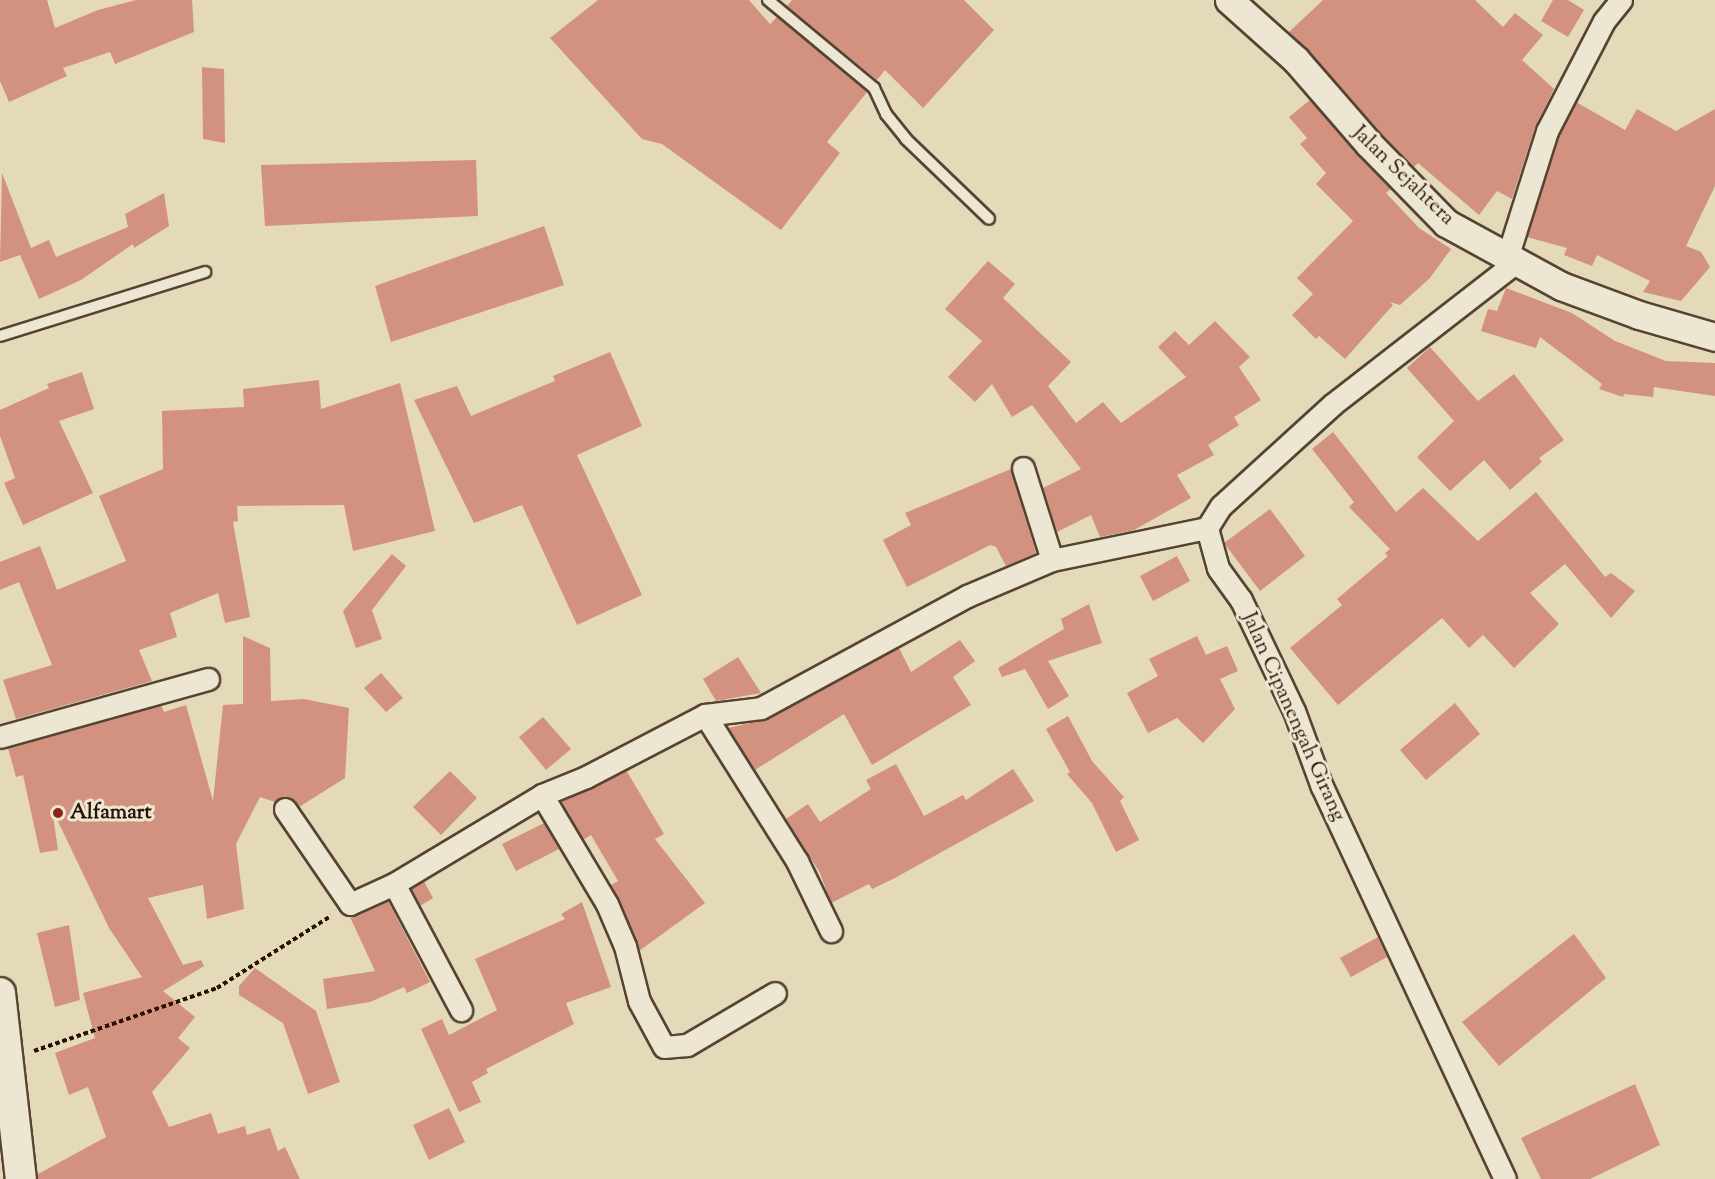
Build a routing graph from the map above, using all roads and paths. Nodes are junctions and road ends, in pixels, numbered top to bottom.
1 (768, 0) edge
2 (1229, 0) edge
3 (1621, 0) edge
4 (989, 219) dead end
5 (1511, 261) junction
6 (205, 272) dead end
7 (0, 336) edge
8 (1715, 337) edge
9 (1023, 468) dead end
10 (1207, 528) junction
11 (1052, 560) junction
12 (207, 680) dead end
13 (705, 715) junction
14 (0, 737) edge
15 (543, 795) junction
16 (285, 809) dead end
17 (394, 884) junction
18 (350, 904) junction
19 (831, 931) dead end
20 (0, 993) edge
21 (775, 993) dead end
22 (461, 1010) dead end
23 (4, 1061) edge
24 (21, 1179) edge
25 (1505, 1179) edge

1 - 4 lane
2 - 5 street, Jalan Sejahtera
3 - 5 street
5 - 8 street, Jalan Sejahtera
5 - 10 street
6 - 7 lane
9 - 11 street
10 - 11 street
10 - 25 street, Jalan Cipanengah Girang
11 - 13 street
12 - 14 street
13 - 15 street
13 - 19 street
15 - 17 street
15 - 21 street
16 - 18 street
17 - 18 street
17 - 22 street
18 - 23 path
20 - 23 main road
23 - 24 main road

